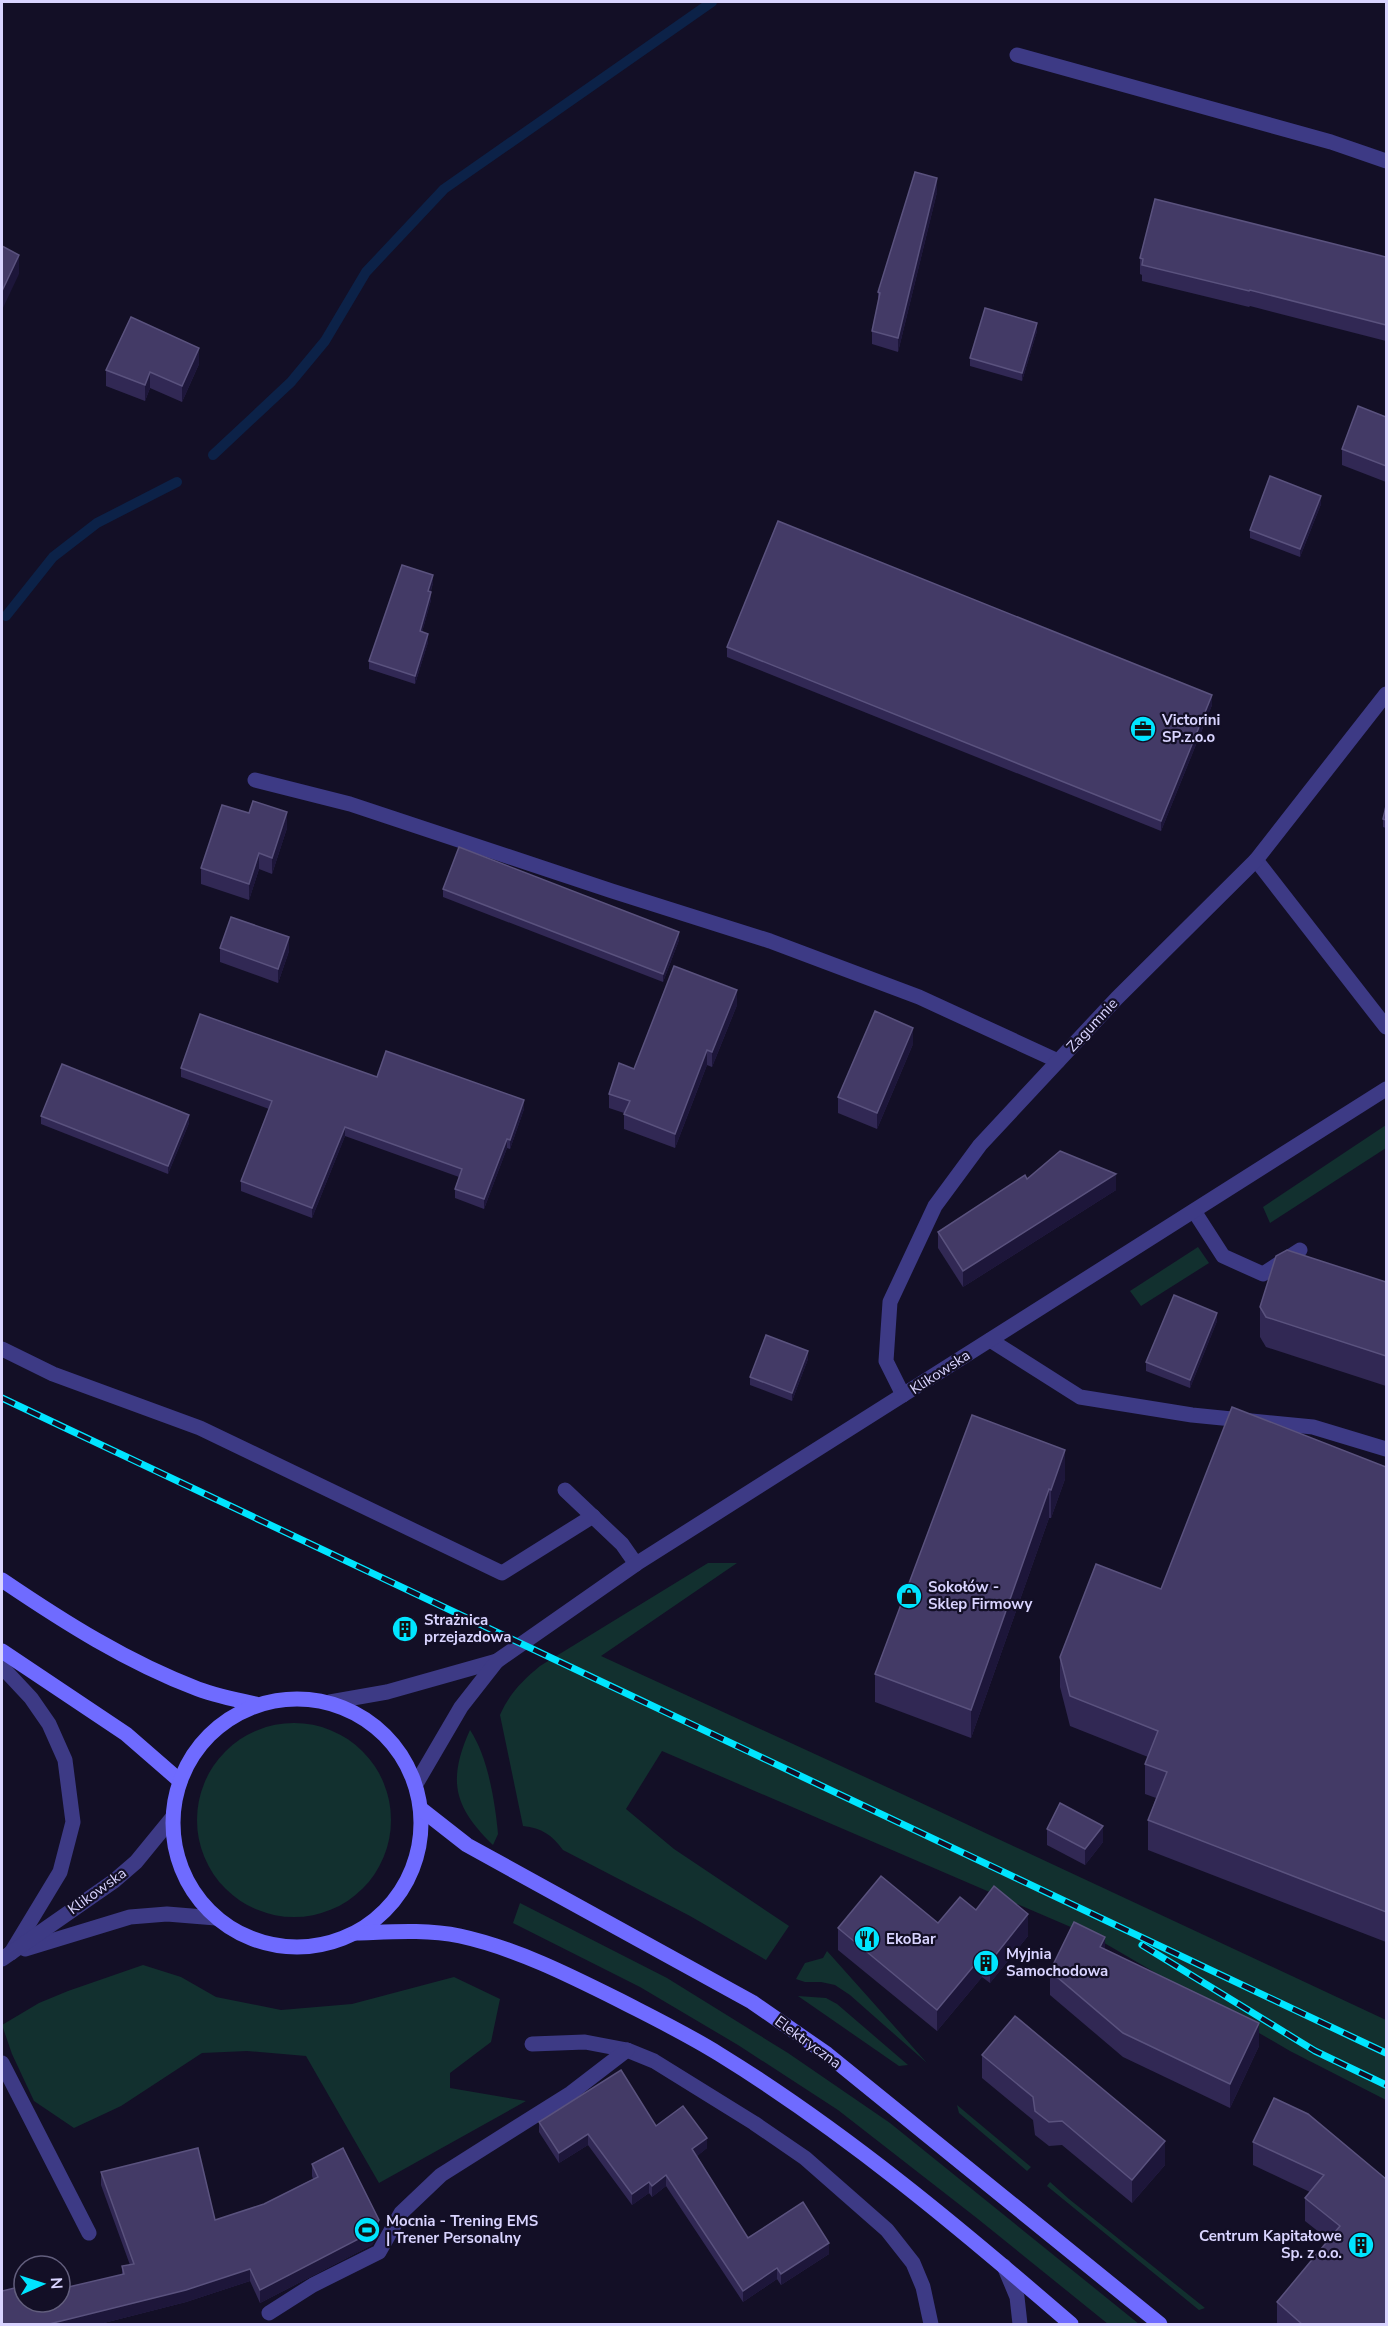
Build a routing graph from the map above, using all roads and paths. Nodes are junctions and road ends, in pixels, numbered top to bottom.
1 (1017, 55) dead end
2 (1386, 161) edge
3 (1386, 694) edge
4 (255, 780) dead end
5 (1256, 860) junction
6 (1386, 1027) edge
7 (1058, 1061) junction
8 (1386, 1089) edge
9 (1194, 1211) junction
10 (1300, 1250) dead end
11 (990, 1340) junction
12 (2, 1349) edge
13 (903, 1395) junction
14 (1386, 1449) edge
15 (565, 1490) dead end
16 (593, 1516) junction
17 (636, 1564) junction
18 (2, 1580) edge
19 (2, 1651) edge
20 (497, 1661) junction
21 (2, 1667) edge
22 (330, 1702) junction
23 (256, 1704) junction
24 (180, 1781) junction
25 (416, 1784) junction
26 (421, 1809) junction
27 (172, 1818) junction
28 (216, 1918) junction
29 (356, 1933) junction
30 (6, 1956) edge
31 (532, 2044) dead end
32 (627, 2050) junction
33 (2, 2063) edge
34 (89, 2234) dead end
35 (1004, 2266) junction
36 (269, 2313) dead end
37 (931, 2325) edge
38 (1020, 2325) edge
39 (1071, 2325) edge
40 (1160, 2325) edge

1 - 2 street
3 - 5 street, Zagumnie
4 - 7 street
5 - 6 street
5 - 7 street, Zagumnie
7 - 13 street, Zagumnie
8 - 9 street, Klikowska
9 - 10 street
9 - 11 street, Klikowska
11 - 13 street, Klikowska
11 - 14 street
12 - 16 street
13 - 17 street, Klikowska
15 - 16 street
16 - 17 street
17 - 20 street, Klikowska
18 - 23 main road
19 - 24 main road
20 - 22 street, Klikowska
20 - 25 street, Klikowska
21 - 30 street
22 - 23 main road
22 - 25 main road
23 - 24 main road
24 - 27 main road
25 - 26 main road
26 - 29 main road
26 - 40 main road, Elektryczna
27 - 28 main road
27 - 30 street, Klikowska
28 - 29 main road
28 - 30 street, Klikowska
29 - 35 main road
31 - 32 street
32 - 36 street
32 - 37 street
33 - 34 street
35 - 38 street
35 - 39 main road

